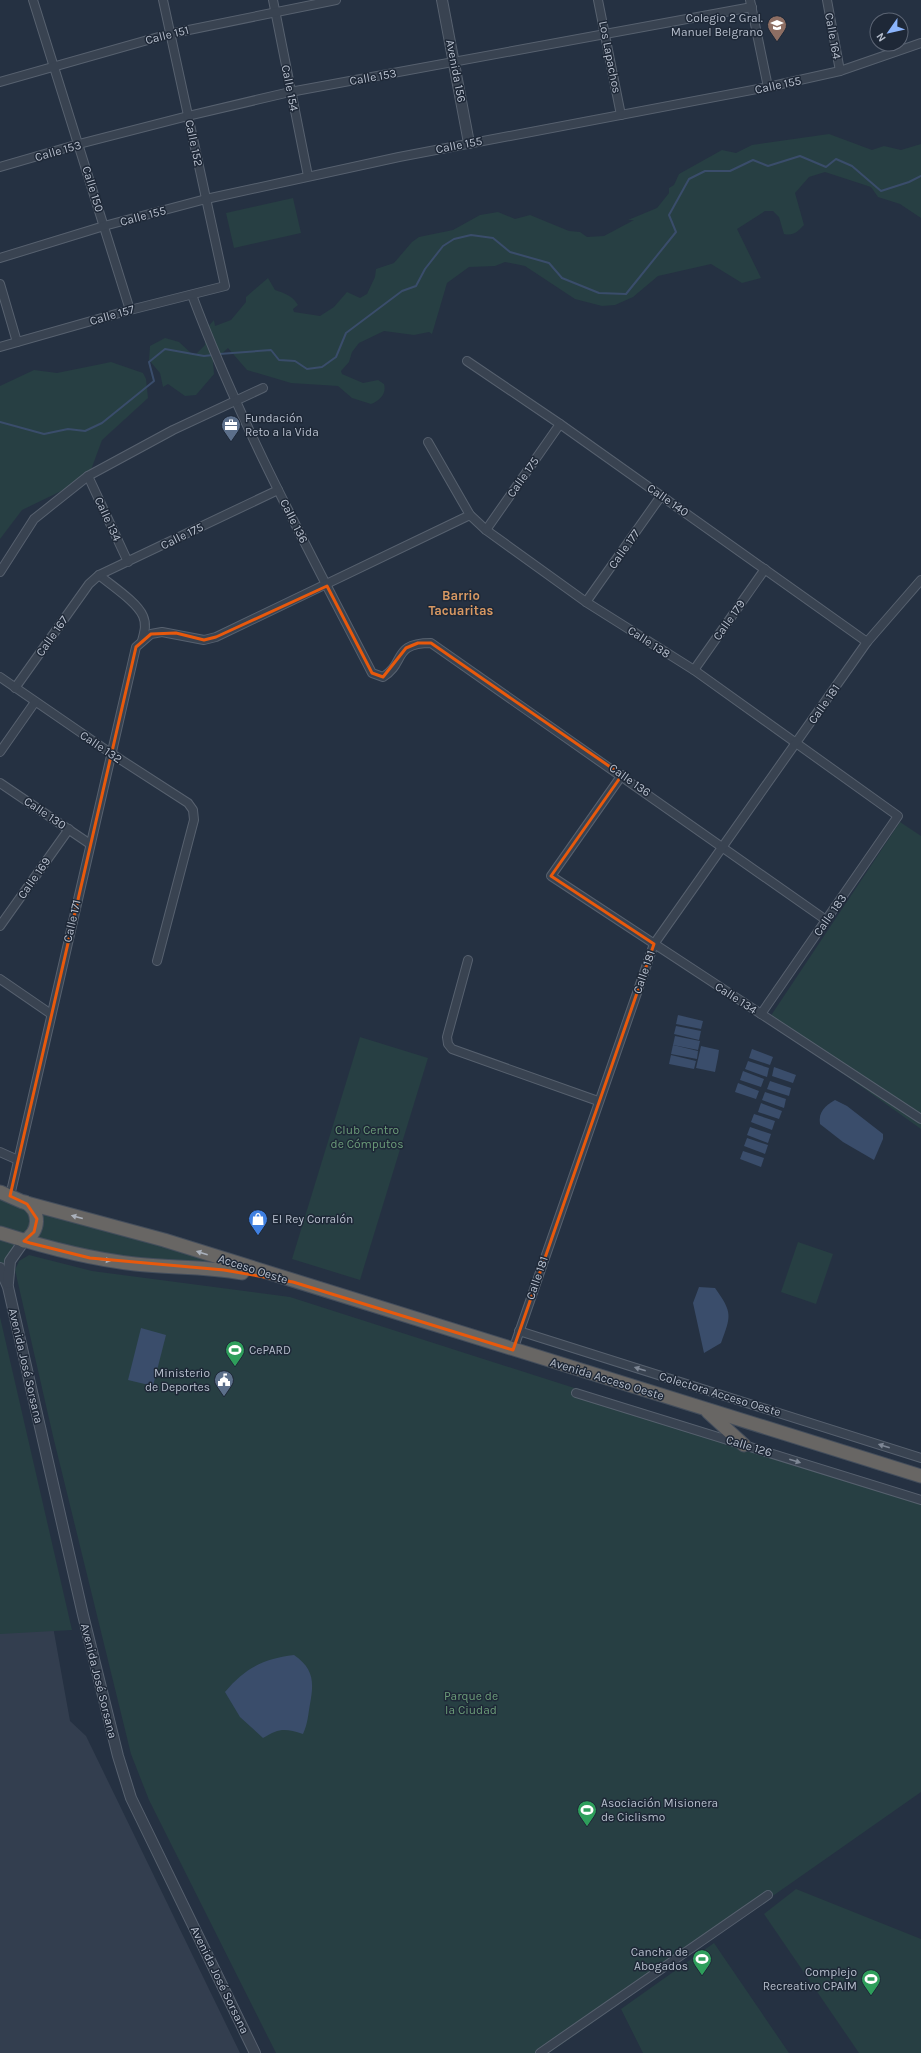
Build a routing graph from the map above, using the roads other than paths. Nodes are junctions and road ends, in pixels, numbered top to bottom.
1 (33, 0) edge
2 (162, 0) edge
3 (273, 0) edge
4 (336, 0) edge
5 (442, 0) edge
6 (598, 0) edge
7 (827, 0) edge
8 (751, 4) edge
9 (275, 12) junction
10 (169, 34) junction
11 (605, 34) junction
12 (921, 43) edge
13 (454, 62) junction
14 (54, 66) junction
15 (840, 71) junction
16 (0, 82) edge
17 (768, 87) junction
18 (290, 92) junction
19 (621, 115) junction
20 (188, 116) junction
21 (469, 143) junction
22 (79, 144) junction
23 (0, 168) edge
24 (308, 176) junction
25 (206, 199) junction
26 (104, 226) junction
27 (0, 258) edge
28 (0, 284) edge
29 (225, 286) joint
30 (192, 295) junction
31 (130, 310) junction
32 (17, 342) junction
33 (0, 347) edge
34 (467, 361) dead end
35 (263, 388) dead end
36 (236, 402) junction
37 (560, 424) junction
38 (428, 442) dead end
39 (88, 476) junction
40 (278, 490) junction
41 (661, 496) junction
42 (470, 515) junction
43 (486, 530) junction
44 (128, 562) junction
45 (765, 569) junction
46 (0, 572) edge
47 (99, 575) junction
48 (921, 580) edge
49 (89, 584) joint
50 (327, 586) junction
51 (586, 602) junction
52 (867, 642) junction
53 (139, 644) junction
54 (694, 670) junction
55 (0, 677) edge
56 (15, 688) junction
57 (35, 702) junction
58 (796, 743) junction
59 (0, 752) edge
60 (112, 754) junction
61 (622, 775) junction
62 (0, 783) edge
63 (898, 816) joint
64 (69, 829) junction
65 (90, 844) junction
66 (723, 847) junction
67 (826, 920) junction
68 (0, 926) edge
69 (654, 944) junction
70 (468, 960) dead end
71 (157, 961) dead end
72 (0, 979) edge
73 (50, 1014) junction
74 (761, 1014) junction
75 (598, 1101) junction
76 (921, 1119) edge
77 (0, 1152) edge
78 (18, 1160) junction
79 (5, 1194) edge
80 (23, 1202) junction
81 (0, 1233) edge
82 (24, 1241) junction
83 (0, 1268) edge
84 (293, 1282) junction
85 (8, 1287) junction
86 (519, 1331) junction
87 (512, 1350) junction
88 (576, 1393) dead end
89 (705, 1409) junction
90 (744, 1445) junction
91 (921, 1458) edge
92 (921, 1476) edge
93 (921, 1500) edge
94 (768, 1896) dead end
95 (255, 2053) edge
96 (540, 2053) edge

1 - 14 street, Calle 150
2 - 10 street, Calle 152
3 - 9 street, Calle 154
4 - 9 street, Calle 151
5 - 13 street, Avenida 156
6 - 11 street, Los Lapachos
7 - 15 street, Calle 164
8 - 11 street, Calle 153
8 - 17 street
9 - 10 street, Calle 151
9 - 18 street, Calle 154
10 - 14 street, Calle 151
10 - 20 street, Calle 152
11 - 13 street, Calle 153
11 - 19 street, Los Lapachos
12 - 15 street, Calle 155
13 - 18 street, Calle 153
13 - 21 street, Avenida 156
14 - 16 street, Calle 151
14 - 22 street, Calle 150
15 - 17 street, Calle 155
17 - 19 street, Calle 155
18 - 20 street, Calle 153
18 - 24 street, Calle 154
19 - 21 street, Calle 155
20 - 22 street, Calle 153
20 - 25 street, Calle 152
21 - 24 street, Calle 155
22 - 23 street, Calle 153
22 - 26 street, Calle 150
24 - 25 street, Calle 155
25 - 26 street, Calle 155
25 - 29 street, Calle 152
26 - 27 street, Calle 155
26 - 31 street, Calle 150
28 - 32 street
29 - 30 street, Calle 157
30 - 31 street, Calle 157
30 - 36 street, Calle 136
31 - 32 street, Calle 157
32 - 33 street, Calle 157
34 - 37 street, Calle 140
35 - 36 street
36 - 39 street
36 - 40 street, Calle 136
37 - 41 street, Calle 140
37 - 43 street, Calle 175
38 - 42 street, Calle 138
39 - 44 street, Calle 134
39 - 46 street
40 - 44 street, Calle 175
40 - 50 street, Calle 136
41 - 45 street, Calle 140
41 - 51 street, Calle 177
42 - 43 street, Calle 138
42 - 50 street
43 - 51 street, Calle 138
44 - 47 street, Calle 175
45 - 52 street, Calle 140
45 - 54 street, Calle 179
47 - 49 street, Calle 175
47 - 53 street
48 - 52 street, Calle 181
49 - 56 street, Calle 167
50 - 53 street
50 - 61 street, Calle 136
51 - 54 street, Calle 138
52 - 58 street, Calle 181
53 - 60 street, Calle 171
54 - 58 street, Calle 138
55 - 56 street, Calle 132
56 - 57 street, Calle 132
57 - 59 street
57 - 60 street, Calle 132
58 - 63 street, Calle 138
58 - 66 street, Calle 181
60 - 65 street, Calle 171
60 - 71 street, Calle 132
61 - 66 street, Calle 136
61 - 69 street, Calle 134
62 - 64 street, Calle 130
63 - 67 street, Calle 183
64 - 65 street, Calle 130
64 - 68 street, Calle 169
65 - 73 street, Calle 171
66 - 67 street, Calle 136
66 - 69 street, Calle 181
67 - 74 street, Calle 183
69 - 74 street, Calle 134
69 - 75 street, Calle 181
70 - 75 street
72 - 73 street
73 - 78 street, Calle 171
74 - 76 street, Calle 134
75 - 86 street, Calle 181
77 - 78 street
78 - 79 street, Calle 171
79 - 80 highway, Acceso Oeste
80 - 82 highway
84 -> 80 highway, Acceso Oeste
81 - 82 highway, Acceso Oeste
82 -> 84 highway, Acceso Oeste
82 - 85 street, Avenida José Sorsana
83 - 85 street, Avenida José Sorsana
84 - 87 highway, Avenida Acceso Oeste
85 - 95 street, Avenida José Sorsana
86 - 87 street, Calle 181
91 -> 86 street, Colectora Acceso Oeste
87 - 89 highway, Avenida Acceso Oeste
88 - 90 street, Calle 126
89 - 90 highway
89 - 92 highway, Avenida Acceso Oeste
90 -> 93 street, Calle 126
94 - 96 street

